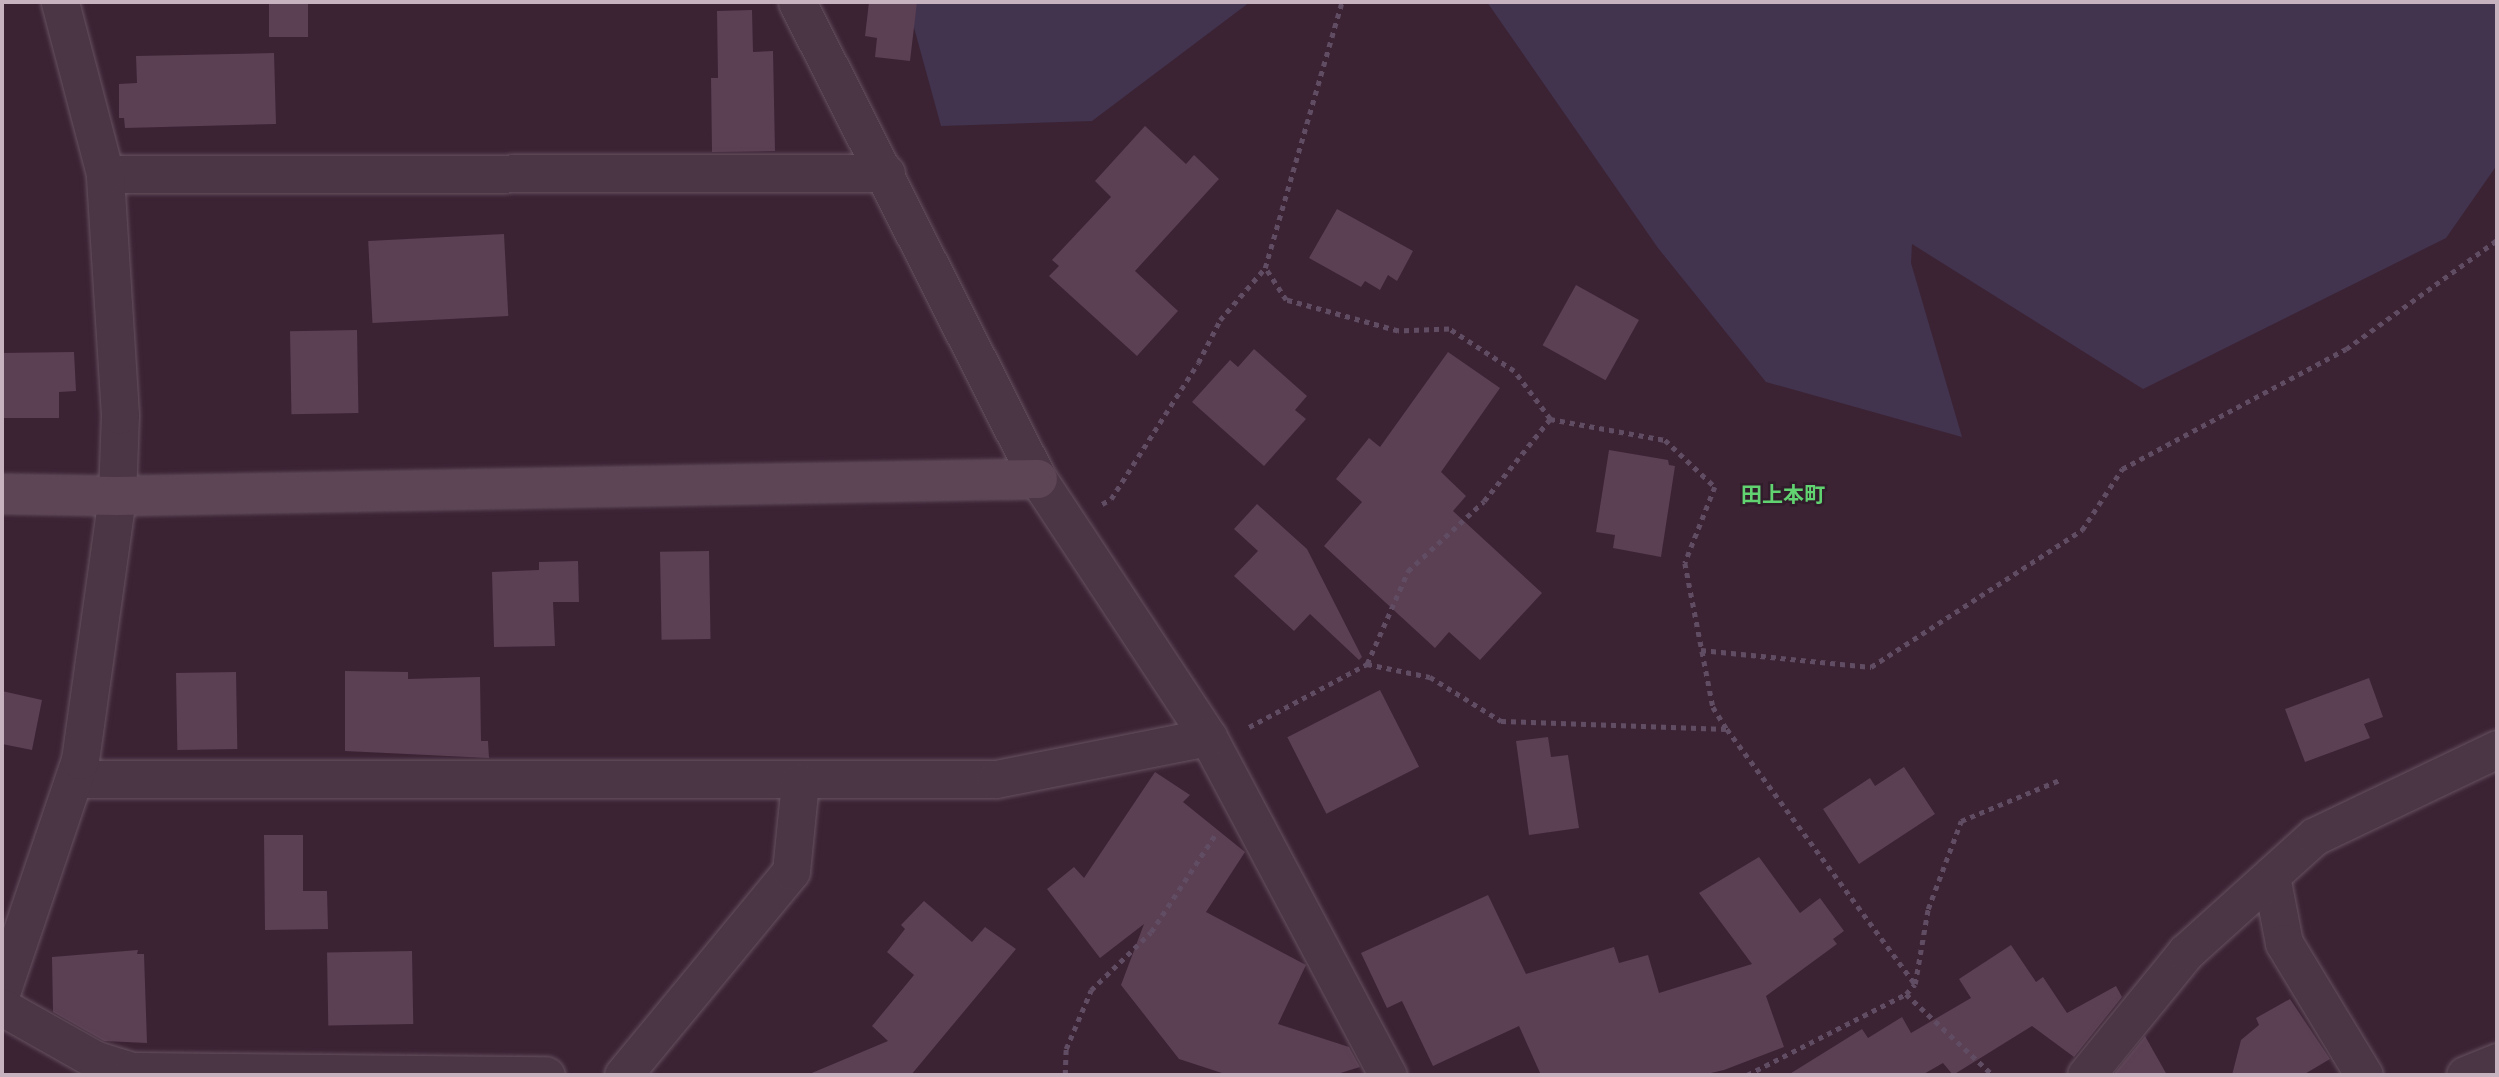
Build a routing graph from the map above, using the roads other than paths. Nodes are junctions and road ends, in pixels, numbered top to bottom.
1 (60, 2) edge
2 (797, 2) edge
3 (886, 173) junction
4 (105, 174) junction
5 (1038, 478) junction
6 (2, 494) edge
7 (117, 496) junction
8 (1208, 737) junction
9 (2497, 749) edge
10 (74, 779) junction
11 (800, 782) junction
12 (2271, 876) junction
13 (2, 990) edge
14 (2, 1007) edge
15 (2497, 1062) edge
16 (546, 1075) edge
17 (623, 1075) edge
18 (1388, 1075) edge
19 (2086, 1075) edge
20 (2364, 1075) edge
21 (2465, 1075) edge

1 - 4 street
2 - 3 street
3 - 4 street
3 - 5 street
4 - 7 street
5 - 7 street
5 - 8 street
6 - 7 street
7 - 10 street
8 - 11 street
8 - 18 street
9 - 12 street
10 - 11 street
10 - 13 street
11 - 17 street
12 - 19 street
12 - 20 street
14 - 16 street
15 - 21 street

